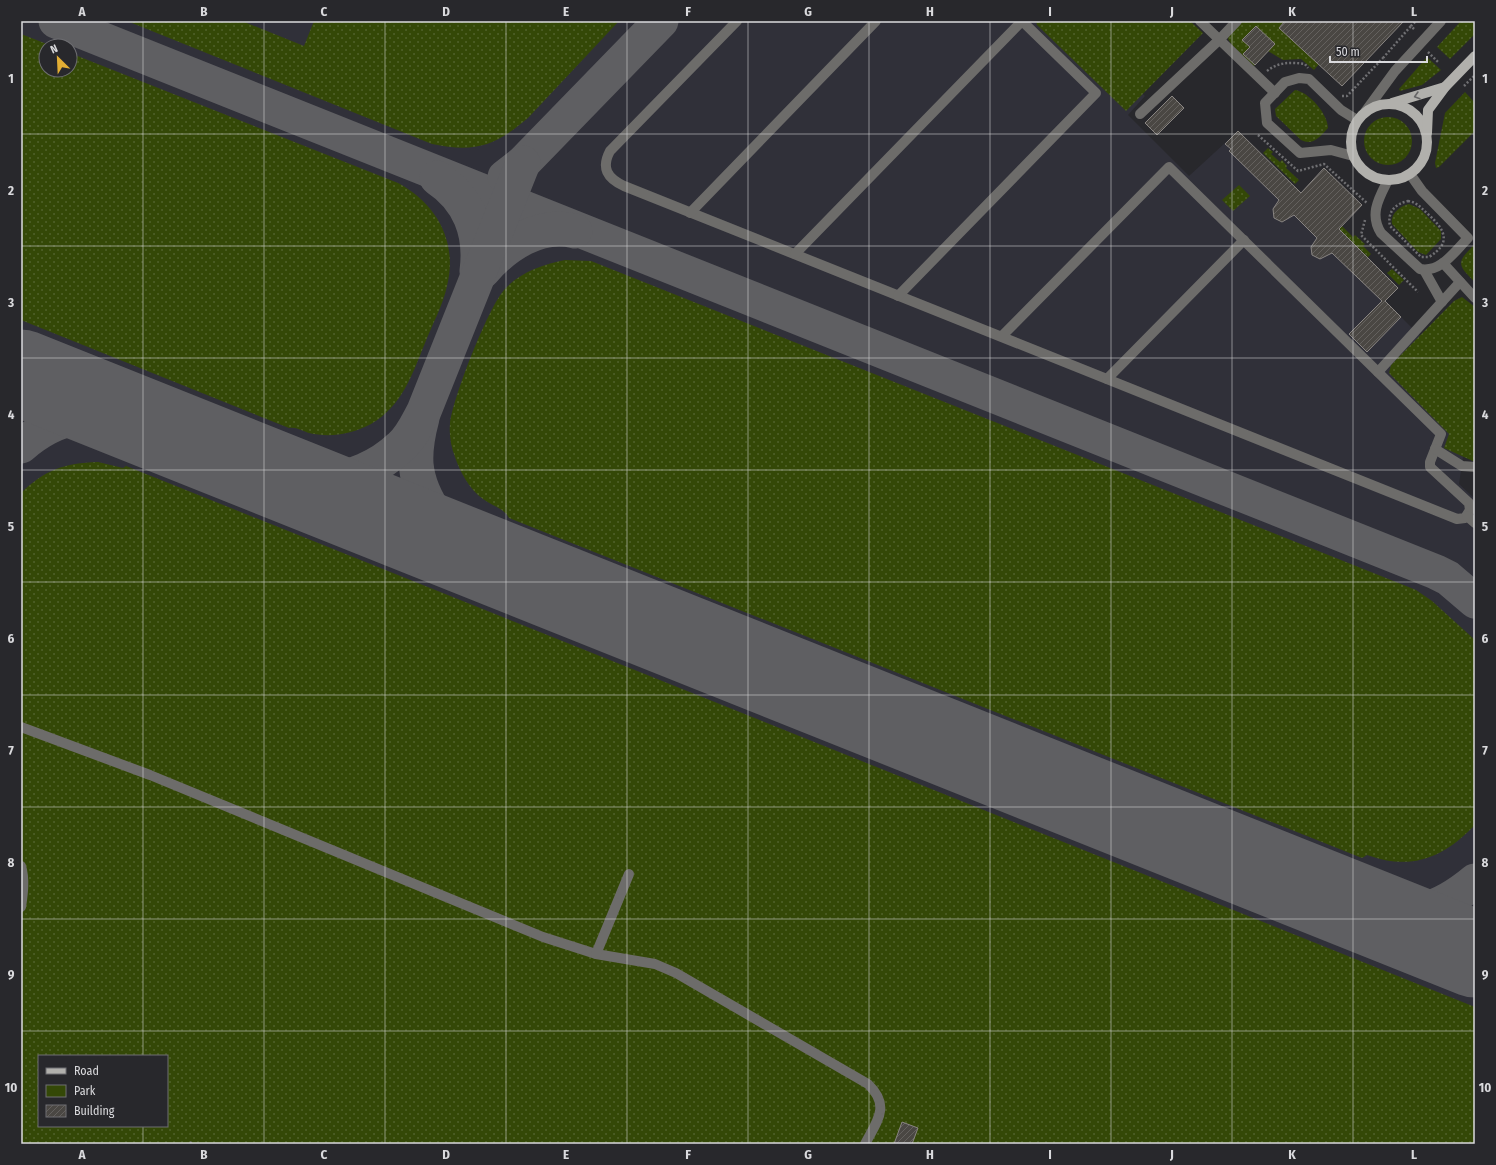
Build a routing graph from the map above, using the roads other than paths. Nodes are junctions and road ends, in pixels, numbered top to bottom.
1 (737, 21) edge
2 (876, 21) edge
3 (1022, 21) edge
4 (1200, 21) edge
5 (1237, 21) edge
6 (1441, 21) edge
7 (1219, 40) junction
8 (1475, 56) edge
9 (1445, 87) junction
10 (1275, 93) junction
11 (1389, 104) junction
12 (1365, 112) junction
13 (1140, 114) dead end
14 (1357, 120) junction
15 (1427, 144) junction
16 (1353, 156) junction
17 (1410, 174) junction
18 (1388, 180) junction
19 (690, 213) junction
20 (1244, 240) junction
21 (795, 254) junction
22 (1443, 263) junction
23 (1424, 270) junction
24 (1460, 282) junction
25 (898, 296) junction
26 (1475, 298) edge
27 (1442, 302) junction
28 (1001, 337) junction
29 (1378, 372) junction
30 (1107, 379) junction
31 (1435, 448) junction
32 (1475, 467) edge
33 (1467, 516) junction
34 (1475, 523) edge
35 (21, 727) edge
36 (21, 866) edge
37 (629, 874) dead end
38 (21, 907) edge
39 (596, 954) junction
40 (865, 1144) edge

1 - 19 lane
2 - 19 lane
3 - 21 lane
3 - 25 lane
4 - 7 lane
5 - 7 lane
6 - 12 lane
7 - 10 lane
7 - 13 lane
8 - 9 main road
9 -> 11 main road
9 - 15 main road
10 - 14 lane
10 - 16 lane
11 - 12 main road
11 - 15 main road
12 - 14 main road
14 - 16 main road
15 - 17 main road
16 - 18 main road
17 - 18 main road
17 - 22 lane
18 - 23 lane
19 - 21 lane
20 - 28 lane
20 - 29 lane
20 - 30 lane
21 - 25 lane
22 - 23 lane
22 - 24 lane
23 - 27 lane
24 - 26 lane
24 - 27 lane
25 - 28 lane
27 - 29 lane
28 - 30 lane
29 - 31 lane
30 - 33 lane
31 - 32 lane
31 - 33 lane
33 - 34 lane
35 - 39 lane
36 - 38 lane
37 - 39 lane
39 - 40 lane

